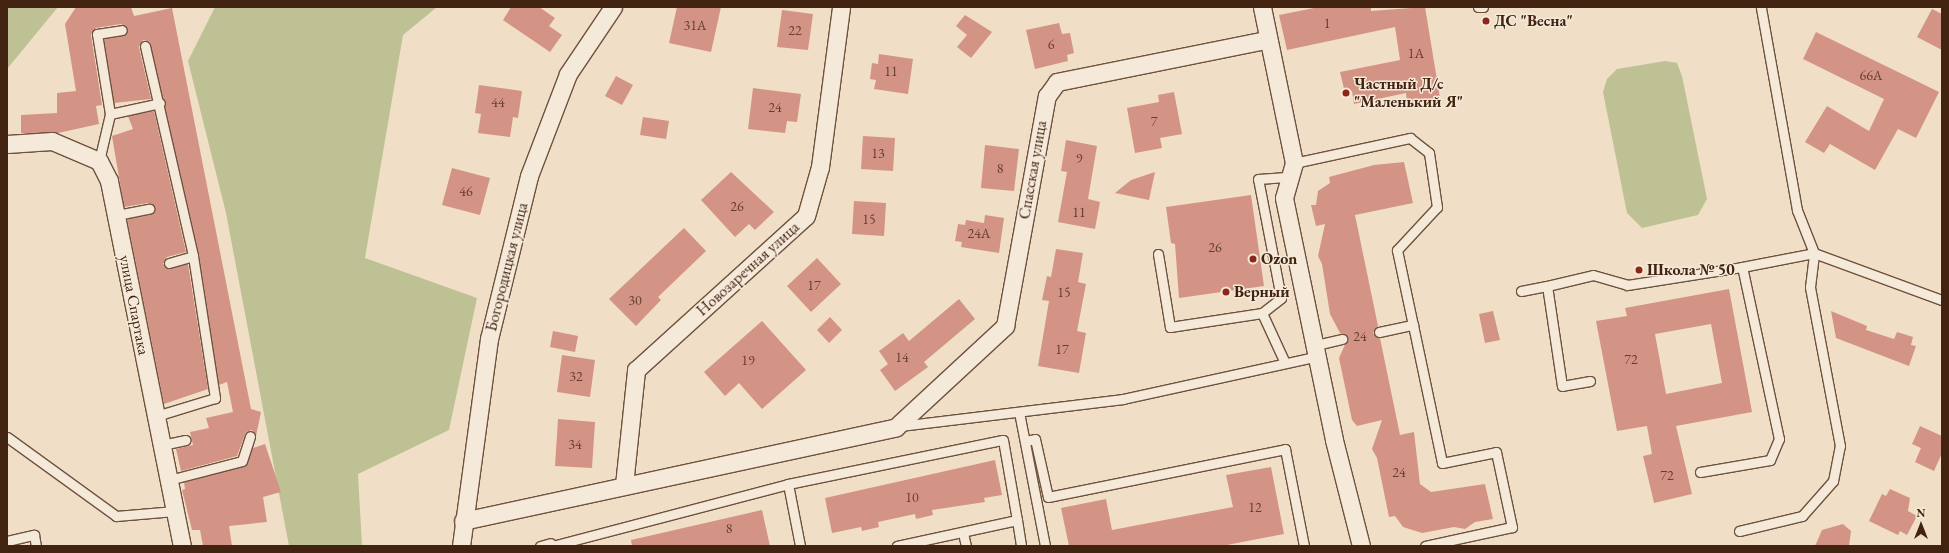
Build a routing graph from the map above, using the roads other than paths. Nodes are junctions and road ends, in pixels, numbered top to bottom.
1 (613, 7) edge
2 (841, 7) edge
3 (1262, 7) edge
4 (1478, 7) edge
5 (1483, 7) edge
6 (1761, 7) edge
7 (122, 30) dead end
8 (1266, 40) junction
9 (145, 46) dead end
10 (160, 103) junction
11 (110, 114) junction
12 (7, 144) edge
13 (99, 161) junction
14 (1292, 170) junction
15 (149, 209) dead end
16 (117, 215) junction
17 (1814, 253) junction
18 (1158, 254) dead end
19 (193, 256) junction
20 (169, 263) dead end
21 (1742, 266) junction
22 (1547, 286) junction
23 (1521, 291) dead end
24 (1942, 300) edge
25 (1262, 313) junction
26 (1413, 325) junction
27 (1379, 332) dead end
28 (1342, 339) dead end
29 (1317, 351) junction
30 (1285, 363) junction
31 (1590, 381) dead end
32 (1019, 412) junction
33 (156, 416) junction
34 (896, 427) junction
35 (250, 436) dead end
36 (7, 437) edge
37 (185, 440) dead end
38 (1025, 441) junction
39 (162, 445) junction
40 (1700, 472) dead end
41 (169, 480) junction
42 (788, 484) junction
43 (624, 485) junction
44 (175, 511) junction
45 (1018, 520) junction
46 (463, 521) junction
47 (1740, 531) dead end
48 (964, 533) junction
49 (7, 541) edge
50 (551, 545) edge
51 (36, 546) edge
52 (182, 546) edge
53 (461, 546) edge
54 (540, 546) edge
55 (800, 546) edge
56 (897, 546) edge
57 (966, 546) edge
58 (1022, 546) edge
59 (1044, 546) edge
60 (1304, 546) edge
61 (1360, 546) edge
62 (1425, 546) edge

1 - 46 street, Богородицкая улица
2 - 43 street, Новозаречная улица
3 - 8 street
4 - 5 lane
6 - 17 lane
7 - 11 lane
8 - 14 street
8 - 34 street, Спасская улица
9 - 10 lane
10 - 11 lane
10 - 19 lane
11 - 13 lane
12 - 13 street
13 - 16 street, улица Спартака
14 - 25 lane
14 - 26 lane
14 - 29 street
15 - 16 lane
16 - 33 street, улица Спартака
17 - 21 lane
17 - 24 lane
17 - 47 lane
18 - 25 lane
19 - 20 lane
19 - 33 lane
21 - 22 lane
21 - 40 lane
22 - 23 lane
22 - 31 lane
25 - 30 lane
26 - 27 lane
26 - 62 lane
28 - 29 lane
29 - 30 lane
29 - 61 street
30 - 32 lane
32 - 34 lane
32 - 38 lane
33 - 39 street, улица Спартака
34 - 43 street
35 - 41 lane
36 - 44 lane
37 - 39 lane
38 - 59 lane
38 - 60 lane
39 - 41 street, улица Спартака
41 - 44 street, улица Спартака
42 - 45 lane
42 - 50 lane
42 - 55 lane
43 - 46 street
44 - 52 street, улица Спартака
45 - 48 lane
45 - 58 lane
46 - 53 street, Богородицкая улица
48 - 56 lane
48 - 57 lane
49 - 51 lane
50 - 54 lane

